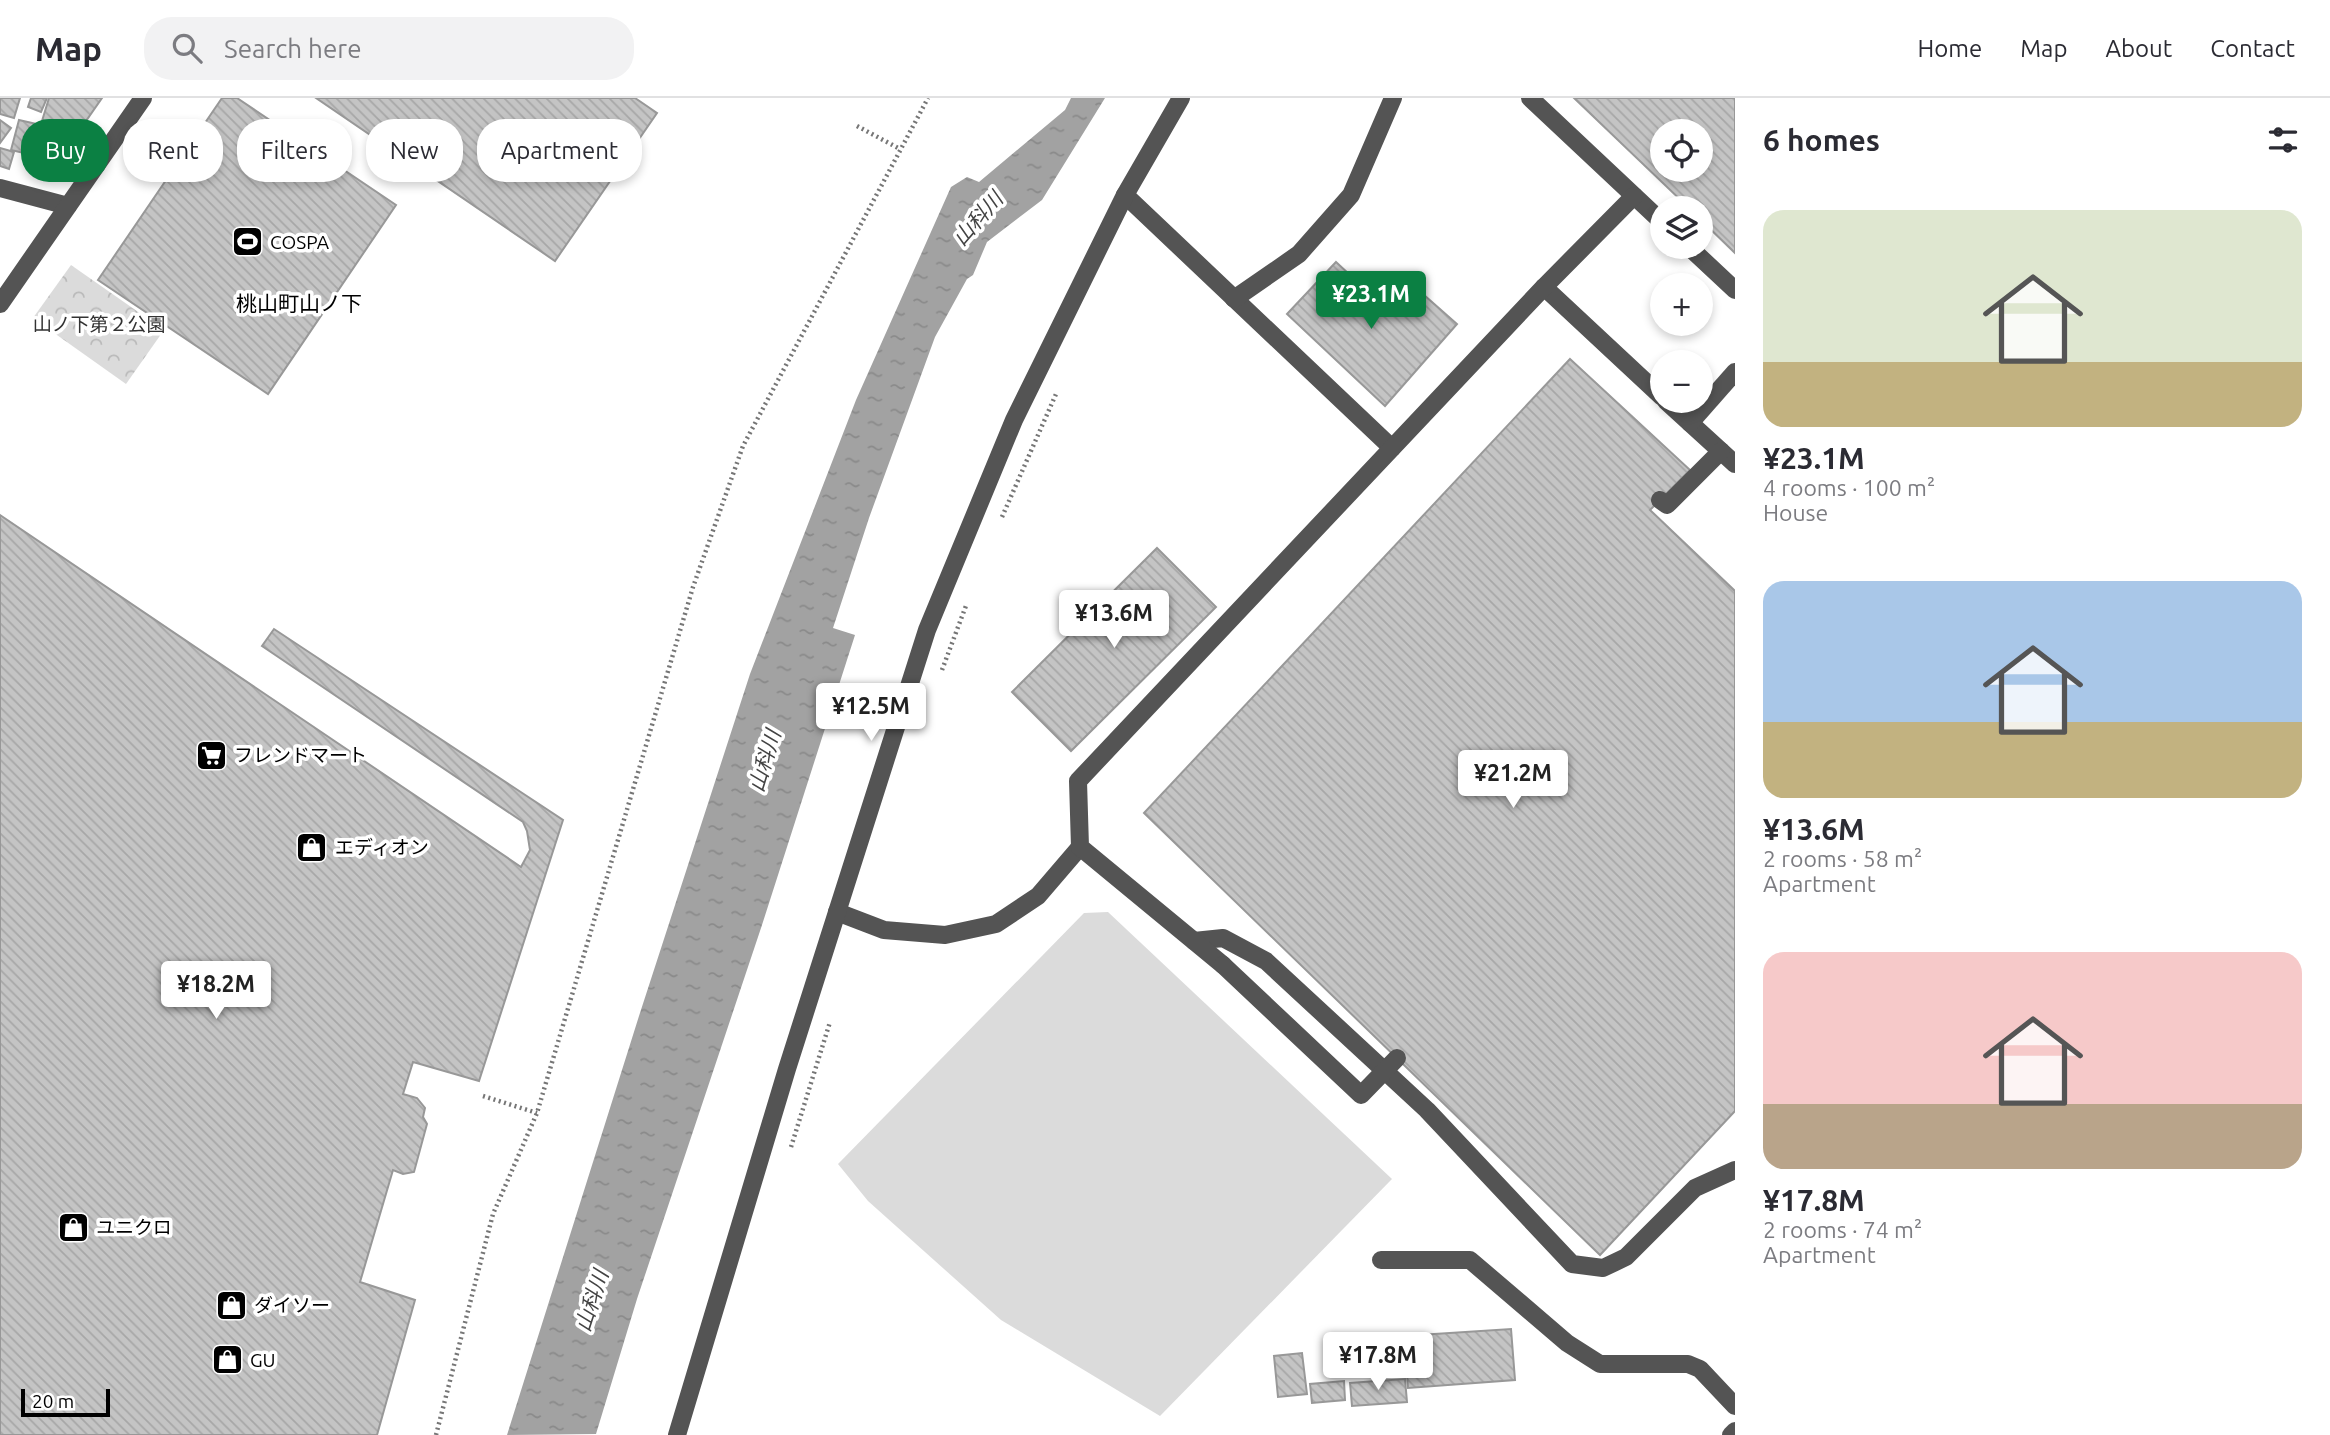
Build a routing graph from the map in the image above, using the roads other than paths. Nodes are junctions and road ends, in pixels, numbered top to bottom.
1 (143, 98) edge
2 (1181, 98) edge
3 (1393, 98) edge
4 (1530, 98) edge
5 (0, 188) edge
6 (1125, 195) junction
7 (1634, 196) junction
8 (68, 206) junction
9 (1650, 211) edge
10 (1702, 259) edge
11 (1544, 287) junction
12 (1735, 290) edge
13 (1234, 299) junction
14 (0, 304) edge
15 (1735, 372) edge
16 (1650, 386) edge
17 (1680, 413) edge
18 (1690, 422) junction
19 (1392, 448) junction
20 (1721, 451) junction
21 (1735, 464) edge
22 (1660, 500) dead end
23 (1080, 846) junction
24 (837, 912) junction
25 (1194, 941) junction
26 (1397, 1058) dead end
27 (1735, 1170) edge
28 (1381, 1260) dead end
29 (1735, 1406) edge
30 (1735, 1431) edge
31 (677, 1435) edge
32 (1731, 1435) edge

1 - 8 street
2 - 6 street
3 - 13 street
4 - 7 street
5 - 8 street
6 - 13 street
6 - 24 street
7 - 9 street
7 - 11 street
8 - 14 street
10 - 12 street
11 - 16 street
11 - 19 street
13 - 19 street
15 - 18 street
17 - 18 street
18 - 20 street
19 - 23 street
20 - 21 street
20 - 22 street
23 - 24 street
23 - 25 street
24 - 31 street
25 - 26 street, bridge
25 - 27 street
28 - 29 street
30 - 32 street

